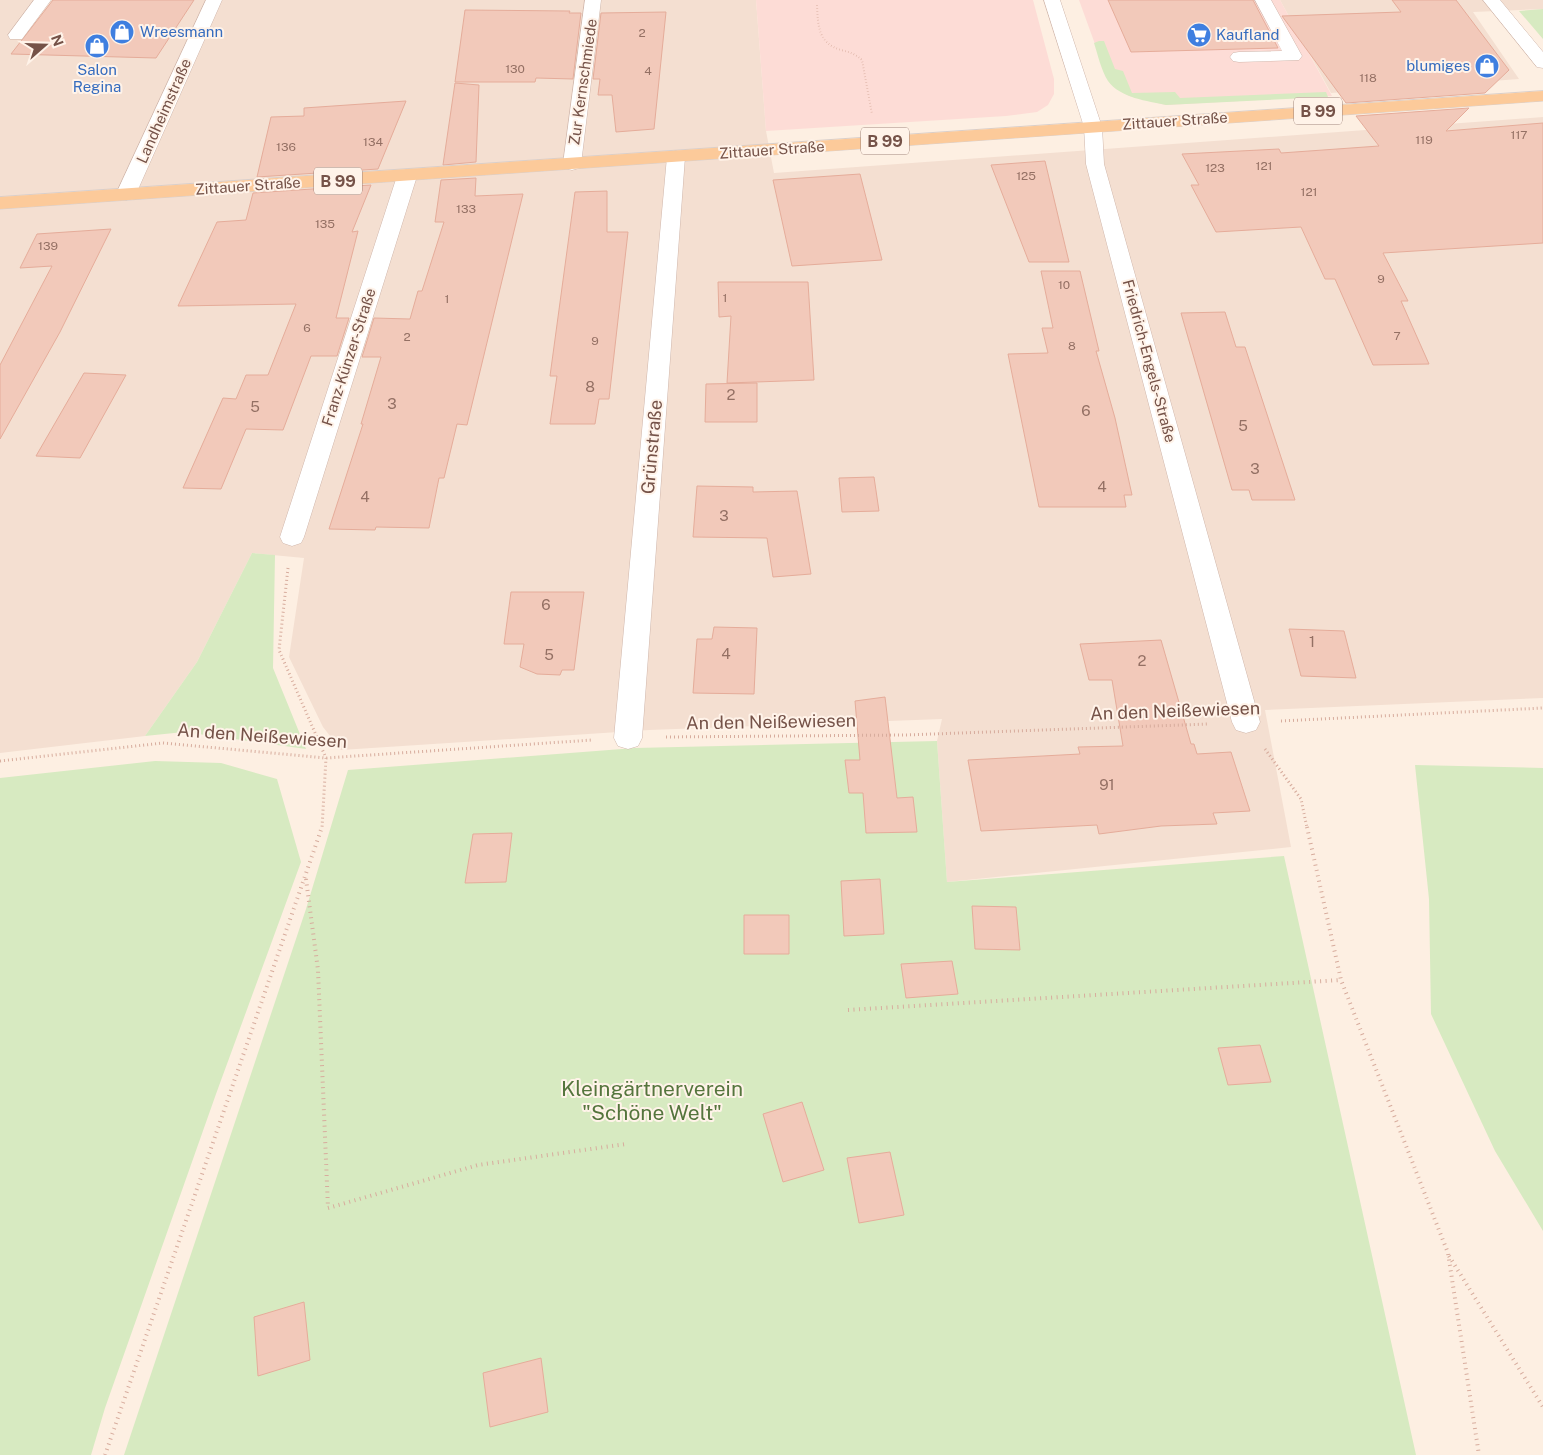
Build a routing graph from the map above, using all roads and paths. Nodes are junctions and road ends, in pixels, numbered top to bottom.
1 (43, 0) edge
2 (214, 0) edge
3 (593, 0) edge
4 (1052, 0) edge
5 (1263, 0) edge
6 (1491, 0) edge
7 (817, 5) dead end
8 (16, 36) dead end
9 (1239, 57) dead end
10 (1543, 64) edge
11 (1543, 96) edge
12 (1093, 127) junction
13 (878, 142) junction
14 (676, 157) junction
15 (572, 164) junction
16 (407, 176) junction
17 (126, 194) junction
18 (0, 203) edge
19 (292, 537) joint
20 (1543, 708) edge
21 (1246, 722) junction
22 (628, 738) junction
23 (326, 758) junction
24 (0, 761) edge
25 (306, 878) junction
26 (1341, 980) junction
27 (848, 1010) dead end
28 (626, 1144) dead end
29 (1448, 1253) junction
30 (1543, 1407) edge
31 (106, 1455) edge
32 (1479, 1455) edge

1 - 8 street
2 - 17 street, Landheimstraße
3 - 15 street, Zur Kernschmiede
4 - 12 street, Friedrich-Engels-Straße
5 - 9 street
6 - 10 street
7 - 13 path
11 - 12 main road, Zittauer Straße / B 99
12 - 13 main road, Zittauer Straße / B 99
12 - 21 street, Friedrich-Engels-Straße
13 - 14 main road, Zittauer Straße / B 99
14 - 15 main road, Zittauer Straße / B 99
14 - 22 street, Grünstraße
15 - 16 main road, Zittauer Straße / B 99
16 - 17 main road, Zittauer Straße / B 99
16 - 19 street, Franz-Künzer-Straße
17 - 18 main road, Zittauer Straße / B 99
19 - 23 path
20 - 21 path, An den Neißewiesen
21 - 22 path, An den Neißewiesen
21 - 26 path
22 - 23 path, An den Neißewiesen
23 - 24 path, An den Neißewiesen
23 - 25 path
25 - 28 path
25 - 31 path
26 - 27 path
26 - 29 path
29 - 30 path
29 - 32 path

